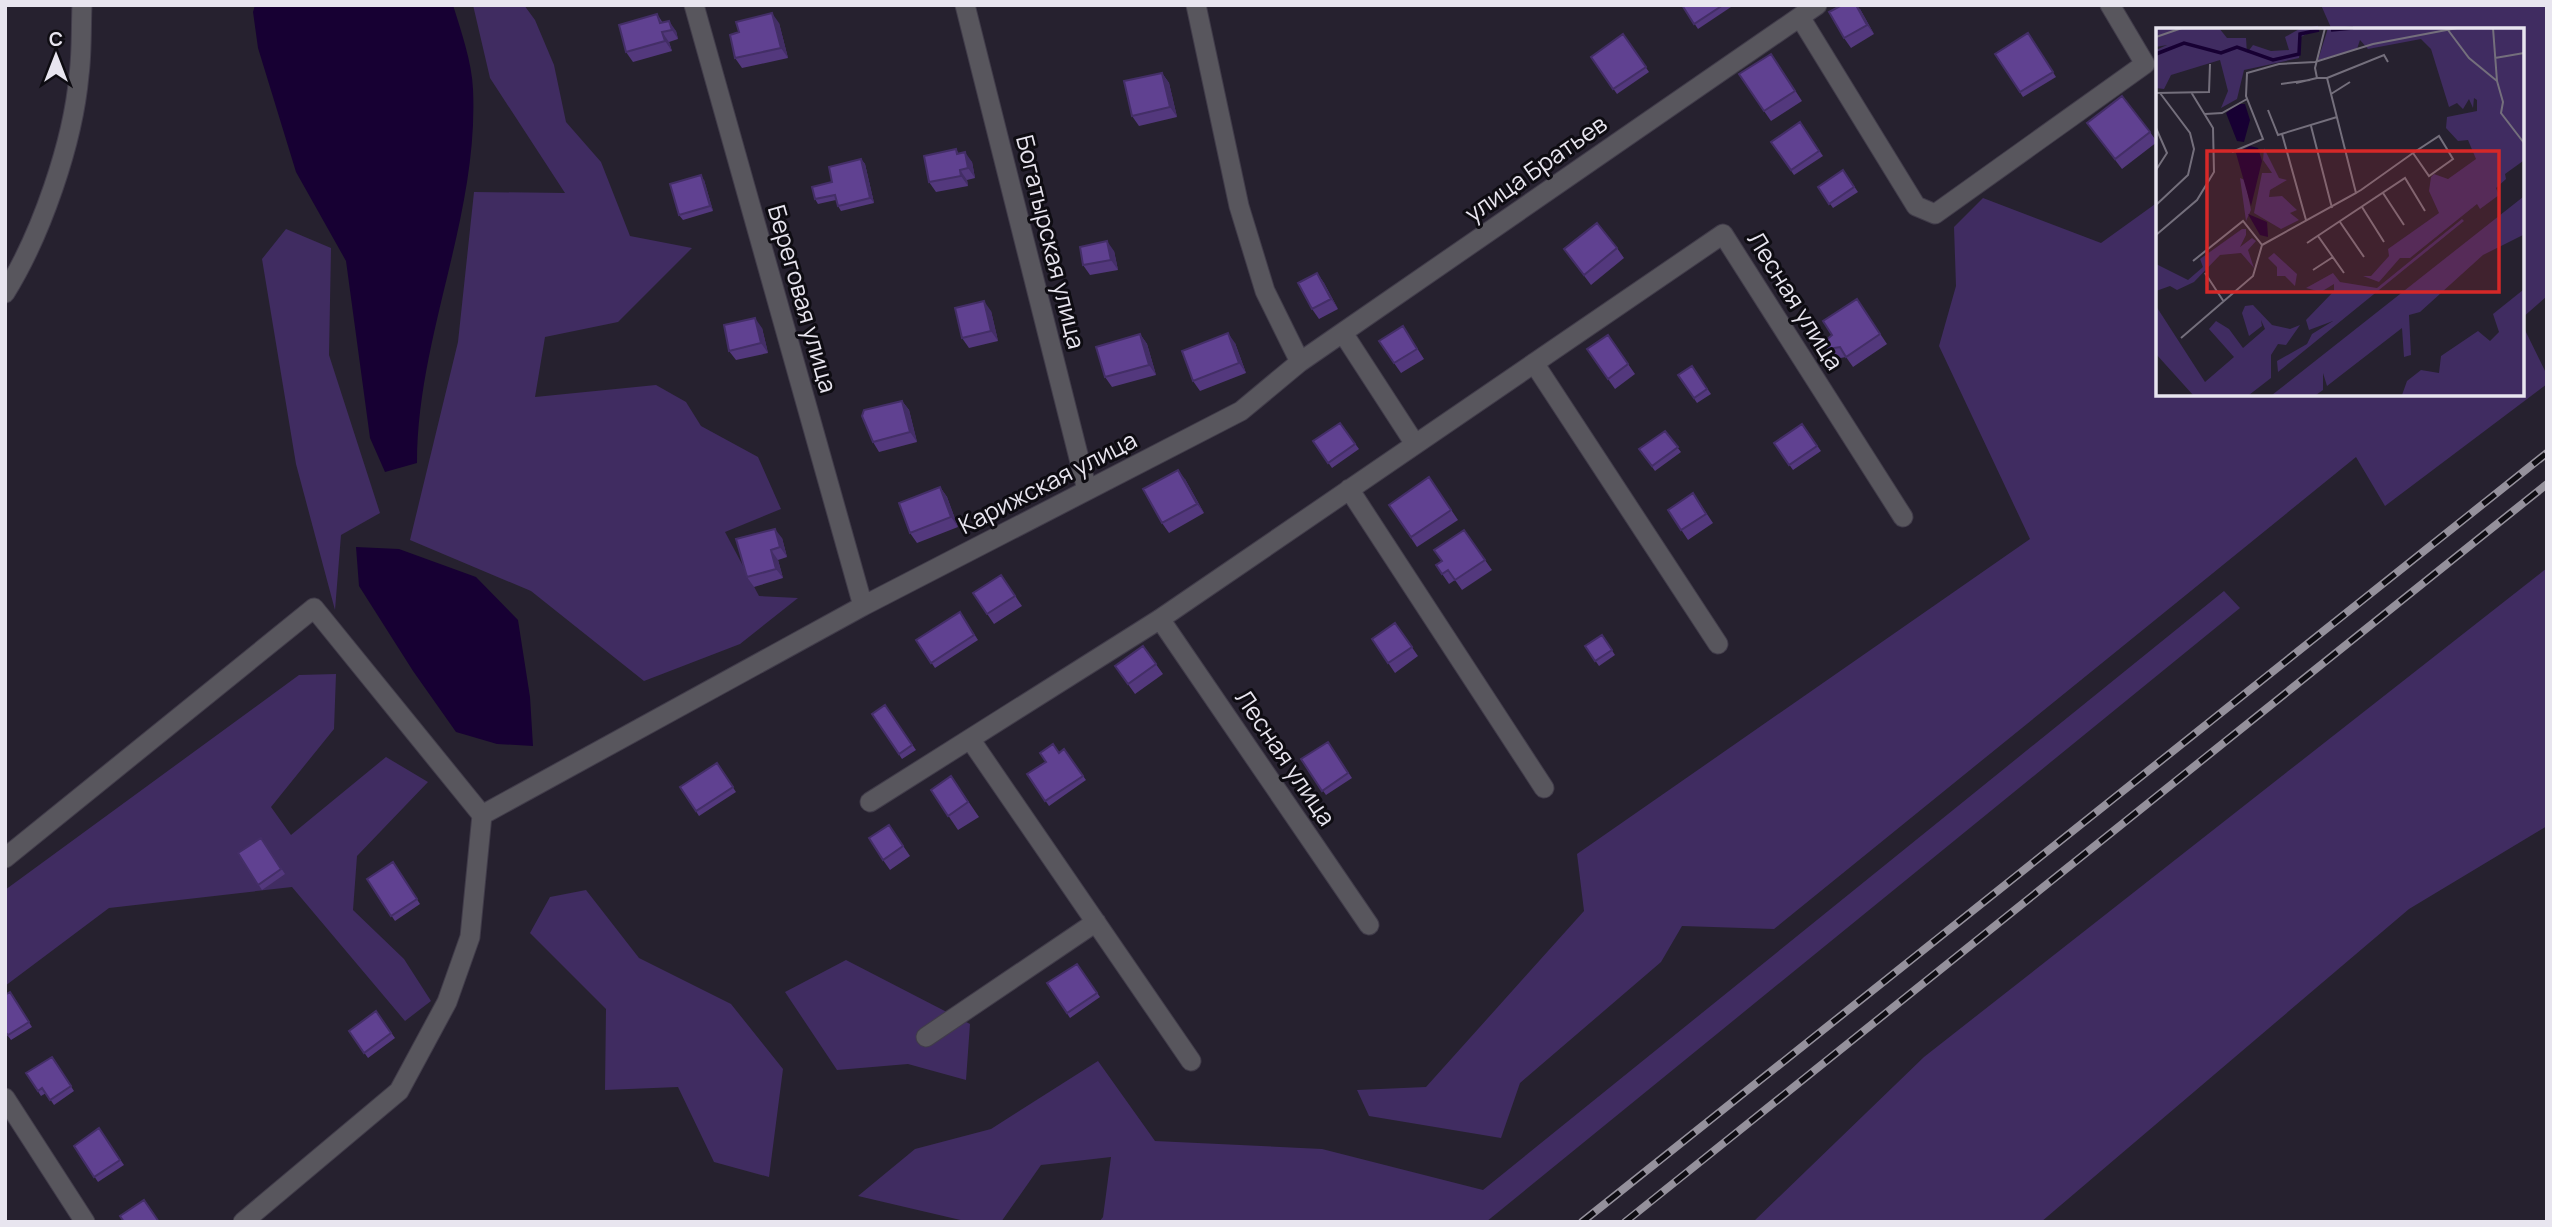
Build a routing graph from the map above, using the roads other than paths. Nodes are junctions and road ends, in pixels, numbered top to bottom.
1 (82, 5) edge
2 (694, 5) edge
3 (965, 5) edge
4 (1196, 5) edge
5 (1817, 5) edge
6 (2110, 5) edge
7 (1800, 17) junction
8 (5, 293) edge
9 (1343, 333) junction
10 (1300, 362) junction
11 (1534, 363) junction
12 (1415, 444) junction
13 (1349, 489) junction
14 (1087, 490) junction
15 (1903, 517) dead end
16 (863, 606) junction
17 (1160, 619) junction
18 (1718, 643) dead end
19 (970, 739) junction
20 (1544, 788) dead end
21 (870, 802) dead end
22 (482, 815) junction
23 (5, 858) edge
24 (1096, 922) junction
25 (1369, 925) dead end
26 (926, 1037) dead end
27 (1191, 1061) dead end
28 (5, 1098) edge
29 (85, 1222) edge
30 (243, 1222) edge

1 - 8 street
2 - 16 street, Береговая улица
3 - 14 street, Богатырская улица
4 - 10 street
5 - 7 street, улица Братьев
6 - 7 street
7 - 9 street, улица Братьев
9 - 10 street, улица Братьев
9 - 12 street
10 - 14 street, Карижская улица
11 - 12 street, Лесная улица
11 - 15 street, Лесная улица
11 - 18 street
12 - 13 street, Лесная улица
13 - 17 street, Лесная улица
13 - 20 street
14 - 16 street, Карижская улица
16 - 22 street, Карижская улица
17 - 19 street, Лесная улица
17 - 25 street, Лесная улица
19 - 21 street, Лесная улица
19 - 24 street
22 - 23 street
22 - 30 street
24 - 26 street
24 - 27 street
28 - 29 street

